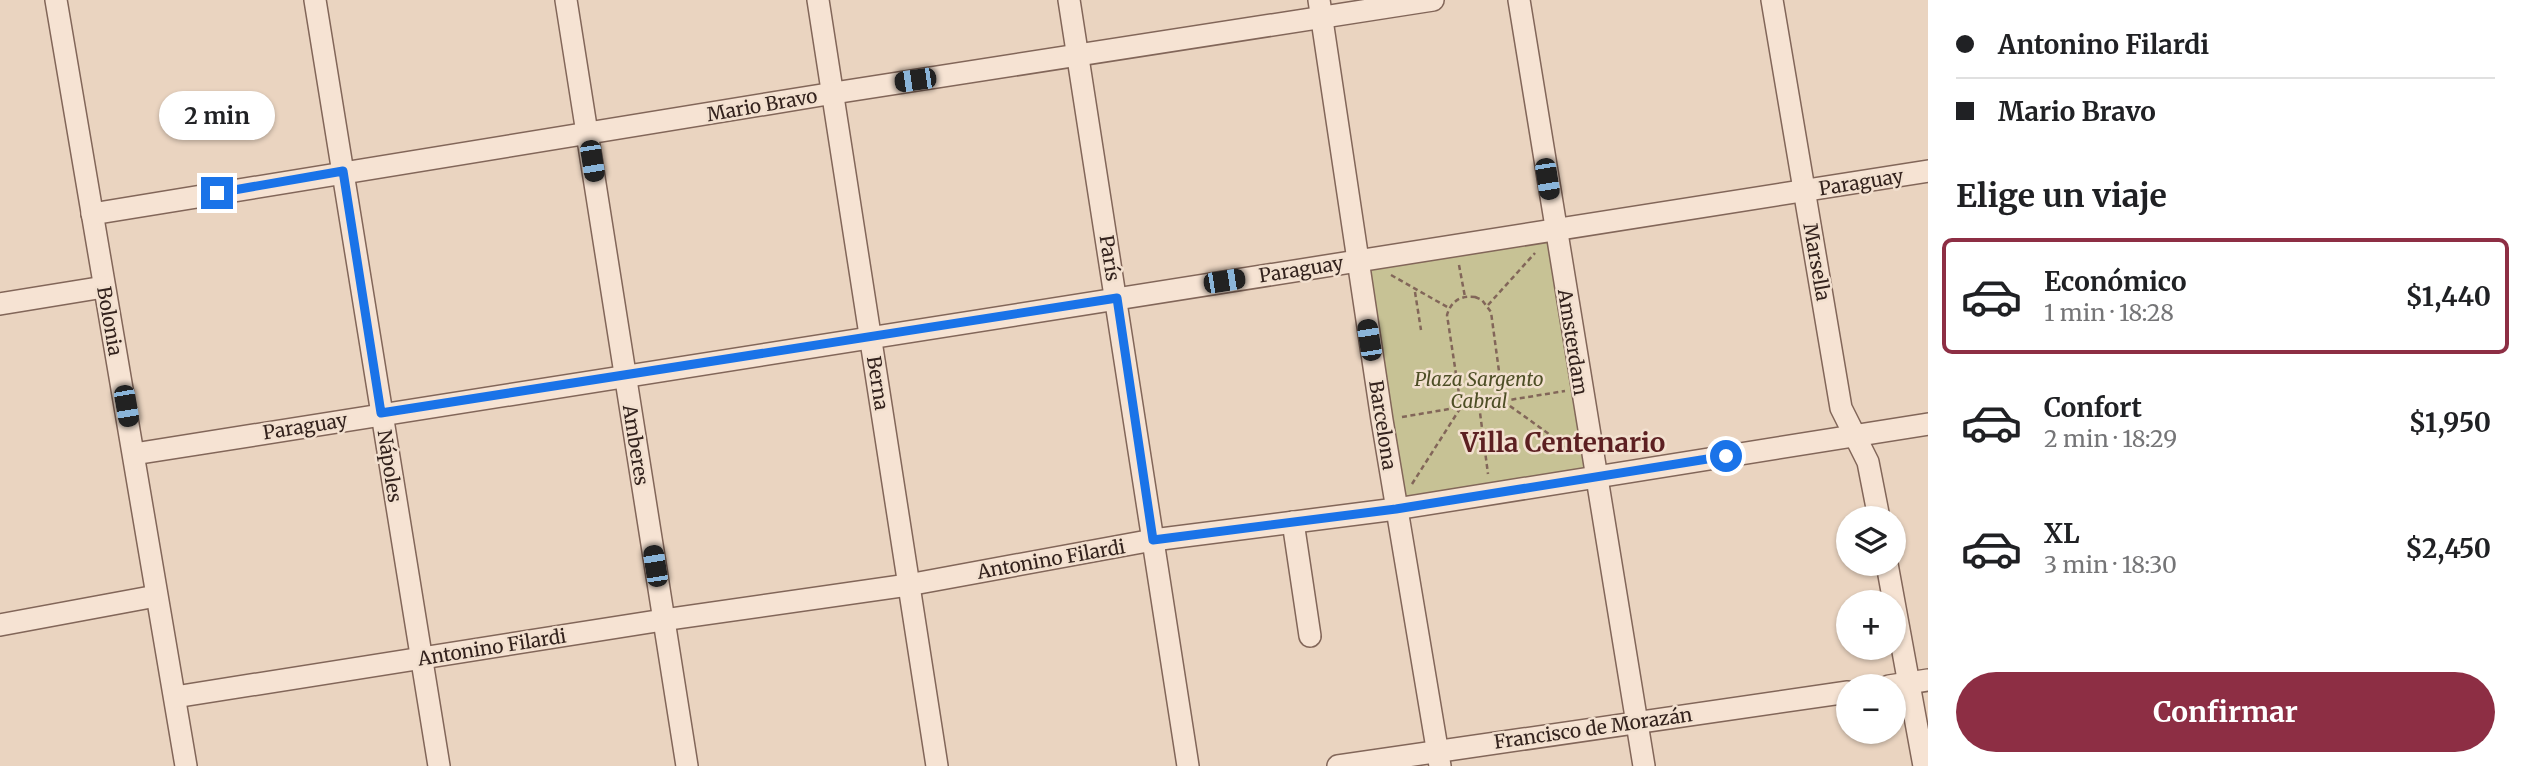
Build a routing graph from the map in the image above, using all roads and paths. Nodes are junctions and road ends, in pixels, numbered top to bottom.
1 (56, 0) edge
2 (315, 0) edge
3 (566, 0) edge
4 (818, 0) edge
5 (1069, 0) edge
6 (1433, 0) edge
7 (1519, 0) edge
8 (1772, 0) edge
9 (1320, 8) edge
10 (1077, 56) junction
11 (834, 93) junction
12 (588, 134) junction
13 (343, 171) junction
14 (1928, 171) edge
15 (1805, 190) junction
16 (92, 214) junction
17 (1555, 230) junction
18 (1456, 246) junction
19 (1362, 259) junction
20 (104, 287) junction
21 (1415, 290) junction
22 (1465, 296) junction
23 (1117, 298) junction
24 (0, 304) edge
25 (1488, 305) junction
26 (1449, 308) junction
27 (1421, 330) dead end
28 (870, 337) junction
29 (625, 376) junction
30 (1526, 377) dead end
31 (1500, 380) junction
32 (1580, 388) junction
33 (1503, 401) junction
34 (1479, 405) junction
35 (1461, 408) junction
36 (381, 413) junction
37 (1382, 420) junction
38 (1928, 424) edge
39 (1857, 436) junction
40 (134, 454) junction
41 (1594, 471) junction
42 (1491, 494) junction
43 (1876, 506) edge
44 (1396, 509) junction
45 (1293, 522) junction
46 (1153, 540) junction
47 (1889, 576) edge
48 (908, 585) junction
49 (156, 596) junction
50 (663, 620) junction
51 (0, 625) edge
52 (1310, 636) dead end
53 (422, 659) junction
54 (1909, 683) edge
55 (1836, 694) edge
56 (176, 697) junction
57 (1635, 722) junction
58 (1438, 759) edge
59 (186, 766) edge
60 (439, 766) edge
61 (687, 766) edge
62 (937, 766) edge
63 (1188, 766) edge
64 (1338, 766) edge
65 (1643, 766) edge
66 (1924, 766) edge

1 - 16 street, Bolonia
2 - 13 street, Nápoles
3 - 12 street, Amberes
4 - 11 street, Berna
5 - 10 street, París
6 - 9 street, Mario Bravo
7 - 17 street, Amsterdam
8 - 15 street, Marsella
9 - 10 street, Mario Bravo
9 - 19 street, Barcelona
10 - 11 street, Mario Bravo
10 - 23 street, París
11 - 12 street, Mario Bravo
11 - 28 street, Berna
12 - 13 street, Mario Bravo
12 - 29 street, Amberes
13 - 16 street, Mario Bravo
13 - 36 street, Nápoles
14 - 15 street, Paraguay
15 - 17 street, Paraguay
15 - 39 street, Marsella
16 - 20 street, Bolonia
17 - 18 street, Paraguay
17 - 25 path
17 - 32 street, Amsterdam
18 - 19 street, Paraguay
18 - 22 path
19 - 21 path
19 - 23 street, Paraguay
19 - 37 street, Barcelona
20 - 24 street
20 - 40 street, Bolonia
21 - 26 path
21 - 27 path
22 - 25 path
22 - 26 path
23 - 28 street, Paraguay
23 - 46 street, París
25 - 31 path
26 - 35 path
28 - 29 street, Paraguay
28 - 48 street, Berna
29 - 36 street, Paraguay
29 - 50 street, Amberes
30 - 31 path
31 - 33 path
32 - 33 path
32 - 41 street, Amsterdam
33 - 34 path
33 - 41 path
34 - 35 path
34 - 42 path
35 - 37 path
35 - 44 path
36 - 40 street, Paraguay
36 - 53 street, Nápoles
37 - 44 street, Barcelona
38 - 39 street, Antonino Filardi
39 - 41 street, Antonino Filardi
39 - 43 street, Marsella
40 - 49 street, Bolonia
41 - 42 street, Antonino Filardi
41 - 57 street, Amsterdam
42 - 44 street, Antonino Filardi
44 - 45 street, Antonino Filardi
44 - 58 street, Barcelona
45 - 46 street, Antonino Filardi
45 - 52 street
46 - 48 street, Antonino Filardi
46 - 63 street, París
47 - 54 street
48 - 50 street, Antonino Filardi
48 - 62 street, Berna
49 - 51 street
49 - 56 street, Bolonia
50 - 53 street, Antonino Filardi
50 - 61 street, Amberes
53 - 56 street, Antonino Filardi
53 - 60 street, Nápoles
54 - 66 street
55 - 57 street, Francisco de Morazán
56 - 59 street, Bolonia
57 - 58 street, Francisco de Morazán
57 - 65 street, Amsterdam
58 - 64 street, Francisco de Morazán

